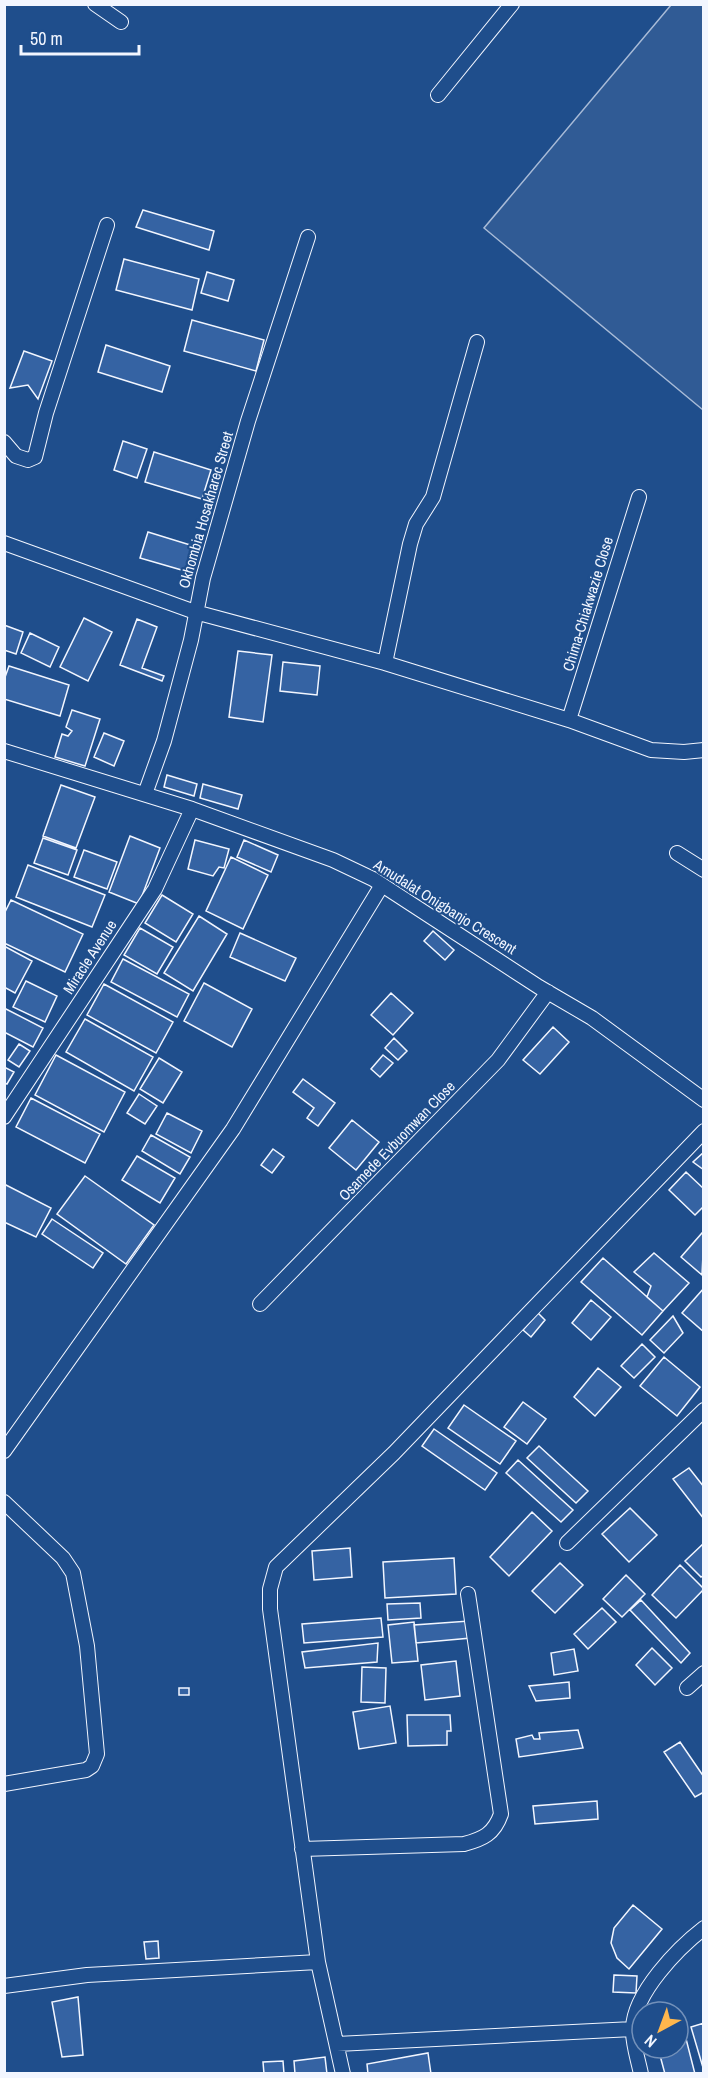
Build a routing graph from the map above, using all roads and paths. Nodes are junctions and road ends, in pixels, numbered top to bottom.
1 (95, 4) edge
2 (512, 4) edge
3 (120, 22) dead end
4 (438, 94) dead end
5 (107, 225) dead end
6 (308, 237) dead end
7 (477, 342) dead end
8 (4, 442) edge
9 (639, 497) dead end
10 (4, 543) edge
11 (195, 612) junction
12 (385, 663) junction
13 (569, 720) junction
14 (704, 750) edge
15 (4, 751) edge
16 (146, 794) junction
17 (192, 808) junction
18 (677, 853) dead end
19 (704, 870) edge
20 (382, 885) junction
21 (548, 992) junction
22 (704, 1100) edge
23 (4, 1117) edge
24 (704, 1131) edge
25 (260, 1304) dead end
26 (704, 1410) edge
27 (4, 1451) edge
28 (4, 1502) edge
29 (567, 1543) dead end
30 (468, 1594) dead end
31 (704, 1673) edge
32 (687, 1688) dead end
33 (4, 1785) edge
34 (302, 1849) junction
35 (704, 1928) edge
36 (318, 1962) junction
37 (4, 1986) edge
38 (641, 2000) edge
39 (630, 2030) edge
40 (337, 2044) junction
41 (343, 2073) edge

1 - 3 street
2 - 4 street
5 - 8 street
6 - 11 street, Okhombia Hosakharec Street
7 - 12 street
9 - 13 street, Chima-Chiakwazie Close
10 - 11 street
11 - 12 street
11 - 16 street, Okhombia Hosakharec Street
12 - 13 street
13 - 14 street
15 - 16 street, Amudalat Onigbanjo Crescent
16 - 17 street, Amudalat Onigbanjo Crescent
17 - 20 street, Amudalat Onigbanjo Crescent
17 - 23 street, Miracle Avenue
18 - 19 street
20 - 21 street, Amudalat Onigbanjo Crescent
20 - 27 street
21 - 22 street, Amudalat Onigbanjo Crescent
21 - 25 street, Osamede Evbuomwan Close
24 - 34 street
26 - 29 street
28 - 33 street
30 - 34 street
31 - 32 street
34 - 36 street
35 - 38 street
36 - 37 street
36 - 40 street
39 - 40 street
40 - 41 street

